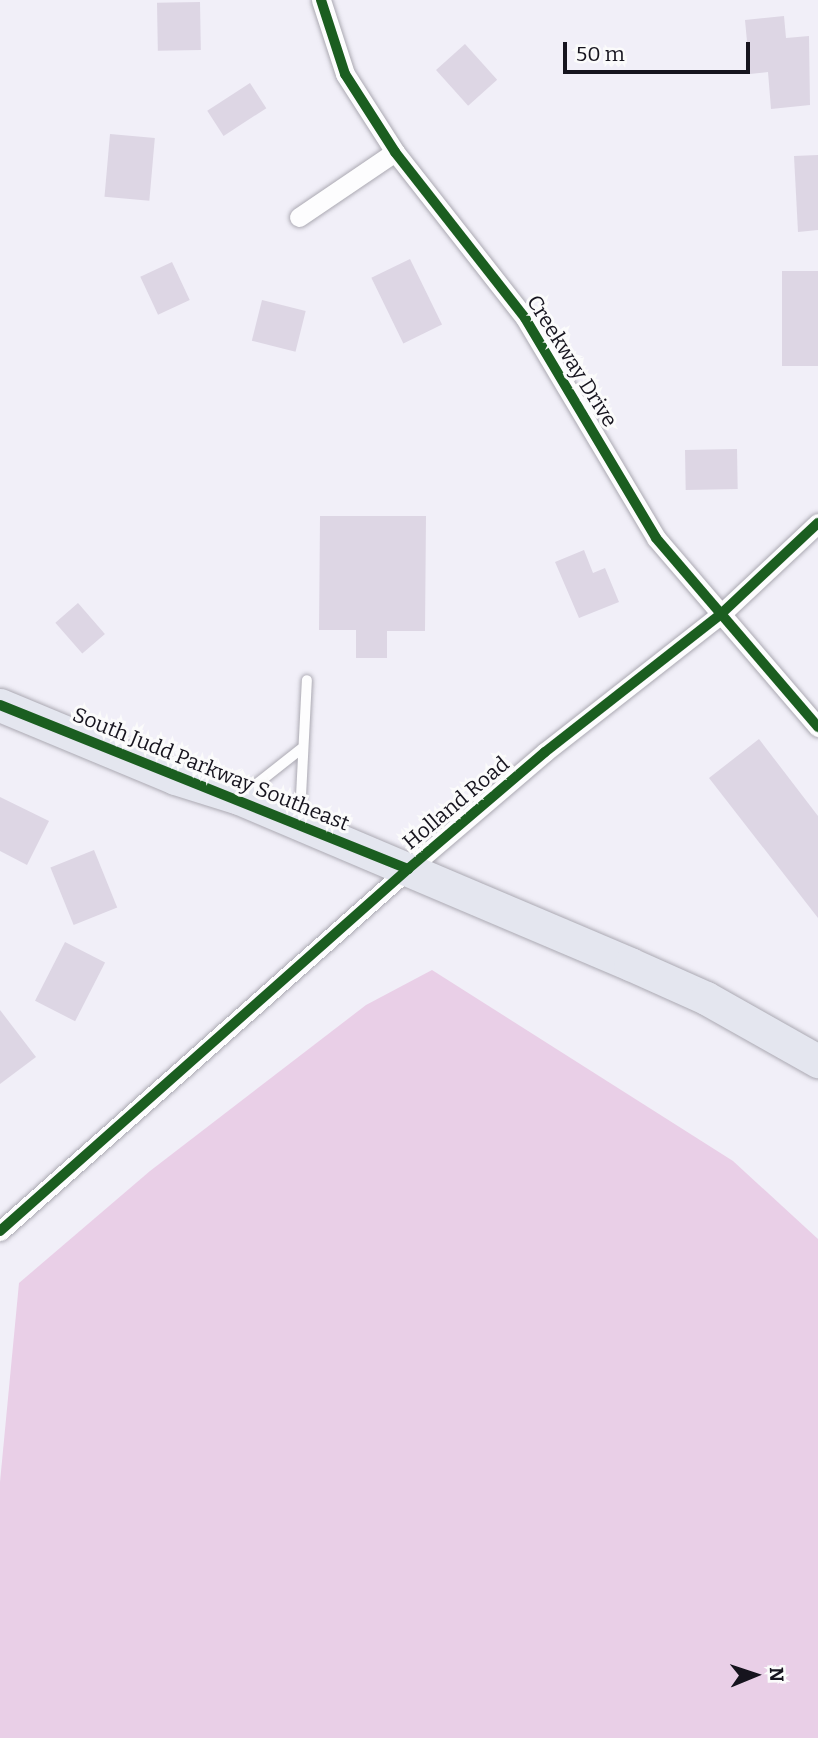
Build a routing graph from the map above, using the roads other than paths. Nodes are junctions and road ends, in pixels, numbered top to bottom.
1 (321, 0) edge
2 (394, 152) junction
3 (299, 217) dead end
4 (818, 523) edge
5 (721, 614) junction
6 (307, 680) dead end
7 (0, 705) edge
8 (818, 726) edge
9 (301, 749) junction
10 (239, 798) junction
11 (299, 824) junction
12 (408, 869) junction
13 (818, 1061) edge
14 (0, 1231) edge

1 - 2 street, Creekway Drive
2 - 3 street
2 - 5 street, Creekway Drive
4 - 5 street, Holland Road
5 - 8 street, Creekway Drive
5 - 12 street, Holland Road
6 - 9 lane
7 - 10 highway, South Judd Parkway Southeast
9 - 10 lane
9 - 11 lane
10 - 11 highway, South Judd Parkway Southeast
11 - 12 highway, South Judd Parkway Southeast
12 - 13 highway, South Judd Parkway Southeast
12 - 14 street, Holland Road

